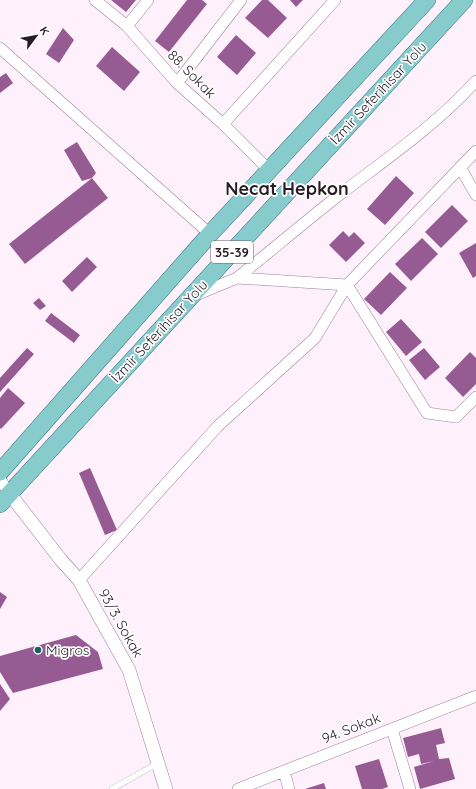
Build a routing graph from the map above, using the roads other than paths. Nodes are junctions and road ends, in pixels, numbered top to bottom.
1 (95, 0) edge
2 (148, 0) edge
3 (241, 0) edge
4 (335, 0) edge
5 (427, 0) edge
6 (464, 0) edge
7 (127, 26) junction
8 (0, 48) edge
9 (476, 81) edge
10 (177, 83) junction
11 (223, 124) junction
12 (476, 150) edge
13 (460, 167) junction
14 (269, 170) junction
15 (476, 195) edge
16 (210, 234) junction
17 (237, 278) junction
18 (346, 285) junction
19 (190, 298) junction
20 (476, 397) edge
21 (0, 472) edge
22 (0, 479) edge
23 (5, 499) edge
24 (79, 580) junction
25 (476, 696) edge
26 (392, 729) junction
27 (158, 763) junction
28 (284, 771) junction
29 (112, 789) edge
30 (166, 789) edge
31 (238, 789) edge
32 (289, 789) edge
33 (410, 789) edge

1 - 7 street, 88. Sokak
2 - 7 street
3 - 10 street
4 - 11 street
5 - 14 main road, İzmir Seferihisar Yolu / 35-39
6 - 19 main road, İzmir Seferihisar Yolu / 35-39
7 - 10 street, 88. Sokak
8 - 16 street
9 - 17 street
10 - 11 street, 88. Sokak
11 - 14 street, 88. Sokak
12 - 13 street
13 - 15 street
13 - 18 street
14 - 16 main road, İzmir Seferihisar Yolu / 35-39
16 - 21 main road, İzmir Seferihisar Yolu / 35-39
17 - 18 street
17 - 19 street
18 - 20 street
18 - 24 street
19 - 23 main road, İzmir Seferihisar Yolu / 35-39
22 - 23 street
23 - 24 street, 93/3. Sokak
24 - 27 street, 93/3. Sokak
25 - 26 street, 94. Sokak
26 - 28 street, 94. Sokak
26 - 33 street
27 - 29 lane
27 - 30 street, 93/3. Sokak
28 - 31 street, 94. Sokak
28 - 32 street

